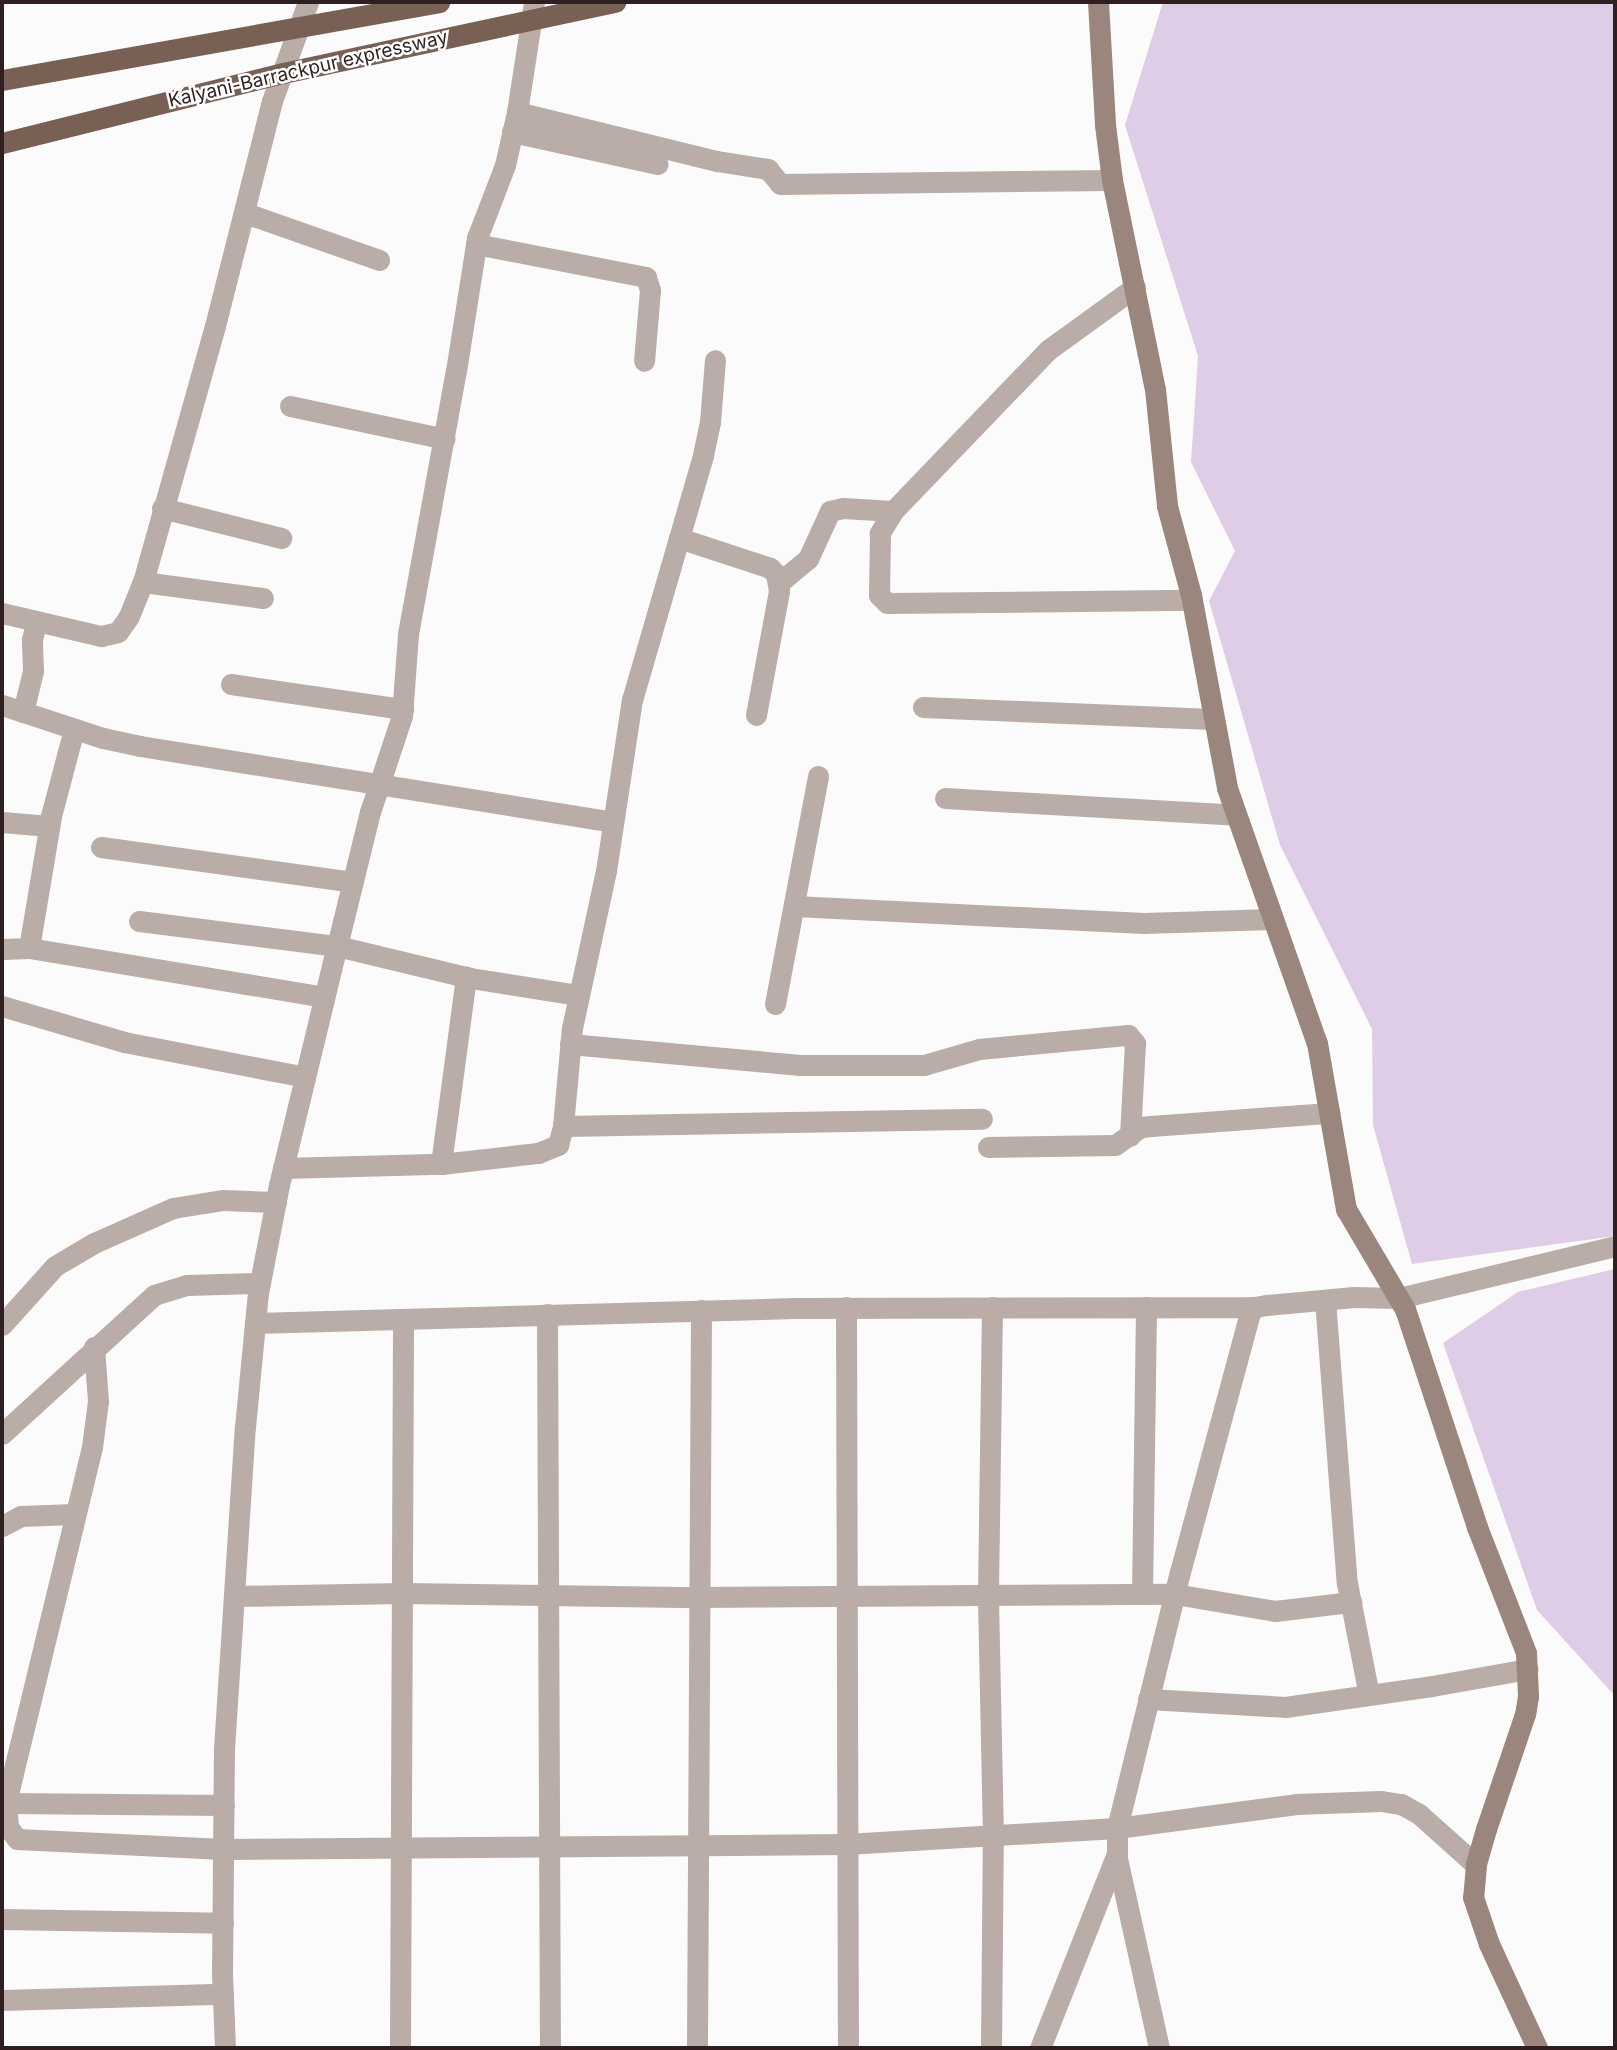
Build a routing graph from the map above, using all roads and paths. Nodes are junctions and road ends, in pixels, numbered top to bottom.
1 (308, 2) edge
2 (439, 2) edge
3 (615, 2) edge
4 (1098, 2) edge
5 (533, 10) edge
6 (301, 27) junction
7 (283, 73) junction
8 (2, 80) edge
9 (515, 122) junction
10 (2, 143) edge
11 (657, 164) dead end
12 (1112, 180) junction
13 (245, 214) junction
14 (476, 244) junction
15 (379, 260) dead end
16 (1135, 287) junction
17 (715, 360) dead end
18 (644, 361) dead end
19 (290, 406) dead end
20 (444, 439) junction
21 (162, 508) junction
22 (893, 510) junction
23 (281, 538) dead end
24 (679, 538) junction
25 (144, 582) junction
26 (779, 583) junction
27 (264, 598) dead end
28 (1192, 600) junction
29 (2, 613) edge
30 (36, 622) junction
31 (231, 684) dead end
32 (2, 705) edge
33 (923, 707) dead end
34 (403, 709) junction
35 (23, 712) junction
36 (756, 715) dead end
37 (1212, 719) junction
38 (74, 729) junction
39 (818, 776) dead end
40 (379, 786) junction
41 (944, 798) dead end
42 (1236, 815) junction
43 (2, 822) edge
44 (613, 822) junction
45 (49, 826) junction
46 (101, 847) dead end
47 (352, 882) junction
48 (794, 906) junction
49 (1272, 919) junction
50 (139, 921) dead end
51 (337, 946) junction
52 (29, 948) junction
53 (2, 949) edge
54 (466, 977) junction
55 (579, 995) junction
56 (324, 997) junction
57 (775, 1004) dead end
58 (2, 1006) edge
59 (570, 1044) junction
60 (305, 1077) junction
61 (1330, 1113) junction
62 (982, 1119) dead end
63 (563, 1126) junction
64 (1130, 1136) junction
65 (988, 1147) dead end
66 (442, 1164) junction
67 (284, 1168) junction
68 (276, 1202) junction
69 (1615, 1246) edge
70 (260, 1283) junction
71 (1399, 1298) junction
72 (1325, 1300) junction
73 (846, 1307) junction
74 (992, 1307) junction
75 (1146, 1307) junction
76 (1255, 1307) junction
77 (701, 1310) junction
78 (547, 1314) junction
79 (403, 1319) junction
80 (255, 1323) junction
81 (2, 1325) edge
82 (94, 1347) junction
83 (2, 1434) edge
84 (75, 1514) junction
85 (2, 1526) edge
86 (402, 1593) junction
87 (988, 1593) junction
88 (548, 1594) junction
89 (1142, 1594) junction
90 (1175, 1594) junction
91 (234, 1596) junction
92 (698, 1597) junction
93 (846, 1597) junction
94 (1351, 1602) junction
95 (1527, 1668) junction
96 (1369, 1695) junction
97 (1148, 1699) junction
98 (10, 1745) edge
99 (6, 1803) junction
100 (224, 1805) junction
101 (1117, 1828) junction
102 (993, 1837) junction
103 (9, 1839) edge
104 (846, 1844) junction
105 (697, 1847) junction
106 (223, 1849) junction
107 (400, 1849) junction
108 (548, 1849) junction
109 (1117, 1854) junction
110 (1476, 1865) junction
111 (2, 1919) edge
112 (223, 1923) junction
113 (223, 1994) junction
114 (2, 2000) edge
115 (225, 2048) edge
116 (400, 2048) edge
117 (550, 2048) edge
118 (697, 2048) edge
119 (848, 2048) edge
120 (991, 2048) edge
121 (1040, 2048) edge
122 (1159, 2048) edge
123 (1537, 2048) edge

1 - 6 street
2 - 6 highway, Kalyani-Barrackpur expressway
3 - 5 highway, Kalyani-Barrackpur expressway
4 - 12 main road
5 - 7 highway, Kalyani-Barrackpur expressway
5 - 9 street
6 - 7 street
6 - 8 highway, Kalyani-Barrackpur expressway
7 - 10 highway, Kalyani-Barrackpur expressway
7 - 13 street
9 - 11 street
9 - 12 street
9 - 14 street
12 - 16 main road
13 - 15 street
13 - 21 street
14 - 18 street
14 - 20 street
16 - 22 street
16 - 28 main road
17 - 24 street
19 - 20 street
20 - 34 street
21 - 23 street
21 - 25 street
22 - 26 street
22 - 28 street
24 - 26 street
24 - 44 street
25 - 27 street
25 - 30 street
26 - 36 street
28 - 37 main road
29 - 30 street
30 - 35 street
31 - 34 street
32 - 35 street
33 - 37 street
34 - 40 street
35 - 38 street
37 - 42 main road
38 - 40 street
38 - 45 street
39 - 48 street
40 - 44 street
40 - 47 street
41 - 42 street
42 - 49 main road
43 - 45 street
44 - 55 street
45 - 52 street
46 - 47 street
47 - 51 street
48 - 49 street
48 - 57 street
49 - 61 main road
50 - 51 street
51 - 54 street
51 - 56 street
52 - 53 street
52 - 56 street
54 - 55 street
54 - 66 street
55 - 59 street
56 - 60 street
58 - 60 street
59 - 63 street
59 - 64 street
60 - 67 street
61 - 64 street
61 - 71 main road
62 - 63 street
63 - 66 street
64 - 65 street
66 - 67 street
67 - 68 street
68 - 70 street
68 - 81 street
69 - 71 street
70 - 80 street
70 - 82 street
71 - 72 street
71 - 95 main road
72 - 76 street
72 - 94 street
73 - 74 street
73 - 77 street
73 - 93 street
74 - 75 street
74 - 87 street
75 - 76 street
75 - 89 street
76 - 90 street
77 - 78 street
77 - 92 street
78 - 79 street
78 - 88 street
79 - 80 street
79 - 86 street
80 - 91 street
82 - 83 street
82 - 84 street
84 - 85 street
84 - 98 street
86 - 88 street
86 - 91 street
86 - 107 street
87 - 89 street
87 - 93 street
87 - 102 street
88 - 92 street
88 - 108 street
89 - 90 street
90 - 94 street
90 - 97 street
91 - 100 street
92 - 93 street
92 - 105 street
93 - 104 street
94 - 96 street
95 - 96 street
95 - 110 main road
96 - 97 street
97 - 101 street
98 - 99 street
99 - 100 street
99 - 103 street
100 - 106 street
101 - 102 street
101 - 109 street
101 - 110 street
102 - 104 street
102 - 120 street
103 - 106 street
104 - 105 street
104 - 119 street
105 - 108 street
105 - 118 street
106 - 107 street
106 - 112 street
107 - 108 street
107 - 116 street
108 - 117 street
109 - 121 street
109 - 122 street
110 - 123 main road
111 - 112 street
112 - 113 street
113 - 114 street
113 - 115 street

